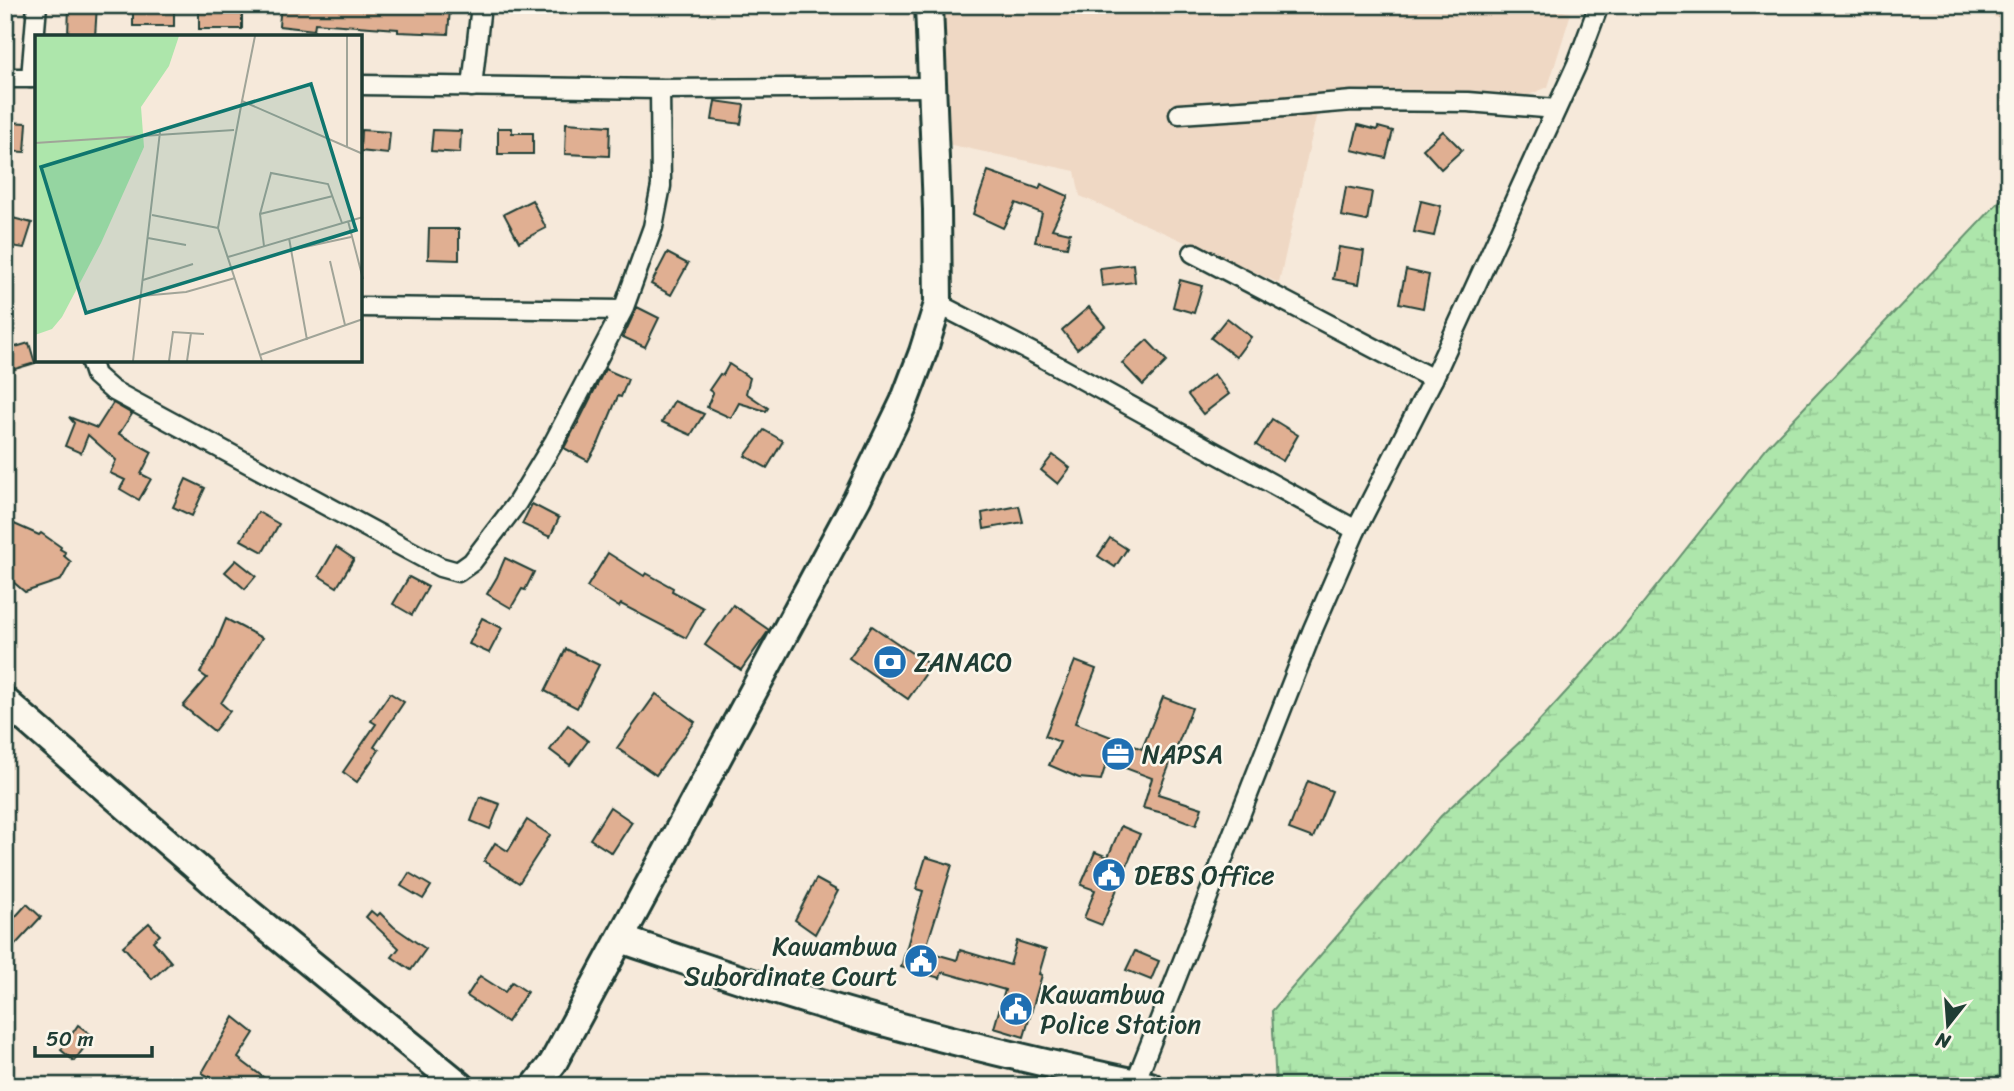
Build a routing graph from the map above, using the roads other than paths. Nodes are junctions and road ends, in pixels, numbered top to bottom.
1 (37, 5) edge
2 (481, 5) edge
3 (929, 5) edge
4 (1599, 5) edge
5 (36, 35) edge
6 (35, 54) edge
7 (5, 78) edge
8 (34, 78) edge
9 (362, 85) edge
10 (472, 87) junction
11 (931, 87) junction
12 (660, 89) junction
13 (1556, 109) junction
14 (1179, 114) dead end
15 (1193, 253) dead end
16 (938, 304) junction
17 (362, 307) edge
18 (623, 310) junction
19 (91, 362) edge
20 (1433, 379) junction
21 (1356, 530) junction
22 (5, 701) edge
23 (621, 939) junction
24 (1142, 1084) edge
25 (461, 1086) edge
26 (535, 1086) edge

1 - 5 street
2 - 10 street
3 - 11 main road
4 - 13 street
6 - 8 street
7 - 8 street
9 - 10 street
10 - 12 street
11 - 12 street
11 - 16 main road
12 - 18 street
13 - 14 street
13 - 20 street
15 - 20 street
16 - 21 street
16 - 23 main road
17 - 18 street
18 - 19 street
20 - 21 street
21 - 24 street
22 - 25 main road
23 - 24 main road
23 - 26 main road

